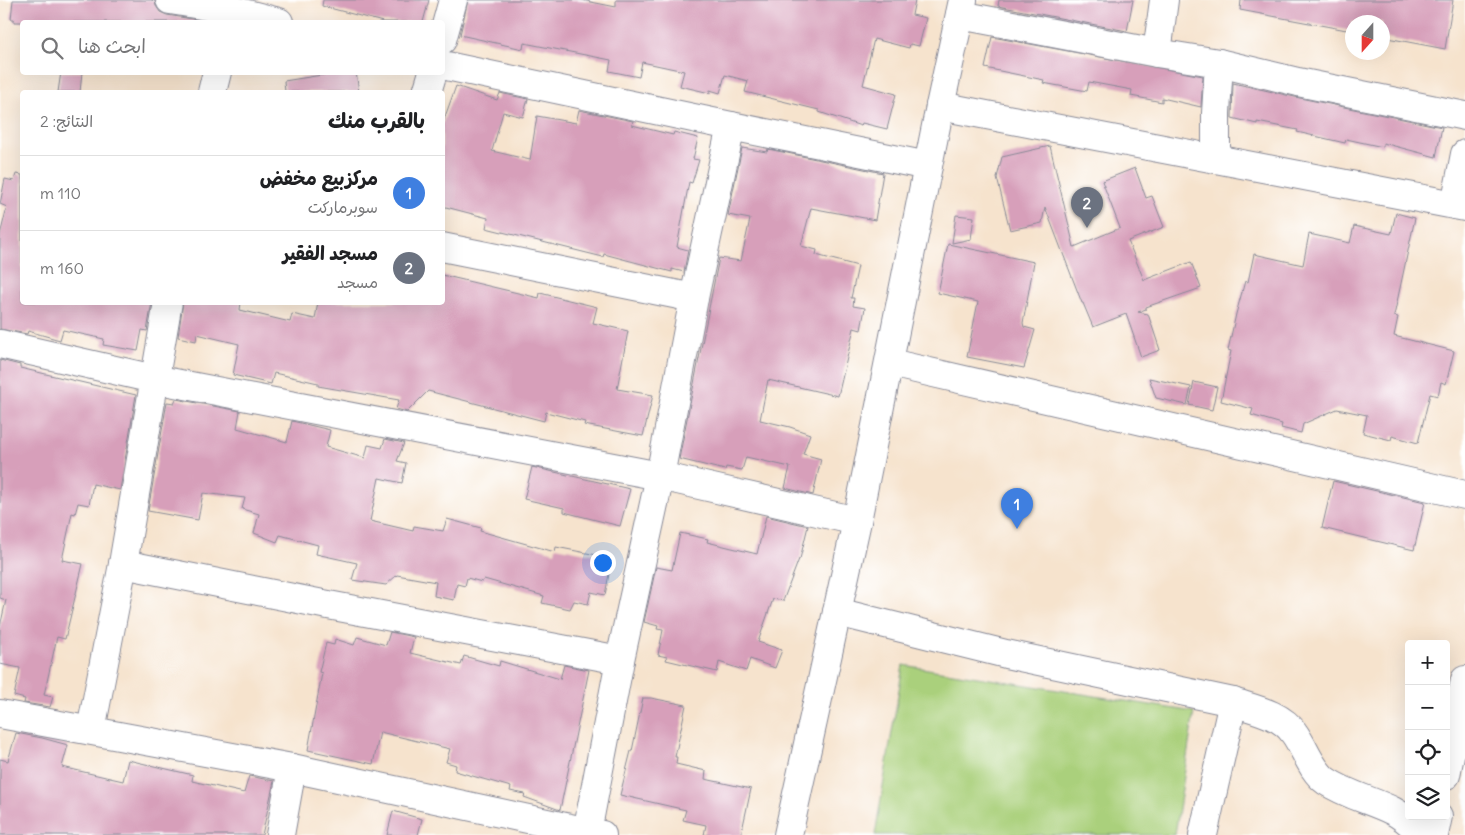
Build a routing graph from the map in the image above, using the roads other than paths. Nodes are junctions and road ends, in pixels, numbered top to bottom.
1 (170, 0) edge
2 (453, 0) edge
3 (1164, 0) edge
4 (961, 8) edge
5 (230, 16) edge
6 (263, 20) edge
7 (445, 29) edge
8 (1157, 54) junction
9 (1219, 63) junction
10 (445, 66) edge
11 (216, 75) edge
12 (432, 75) edge
13 (212, 90) edge
14 (428, 90) edge
15 (940, 106) junction
16 (1465, 116) edge
17 (731, 126) junction
18 (1465, 154) edge
19 (1216, 158) junction
20 (928, 166) junction
21 (1460, 206) edge
22 (445, 248) edge
23 (694, 298) junction
24 (167, 305) edge
25 (0, 344) edge
26 (890, 363) junction
27 (154, 379) junction
28 (660, 476) junction
29 (1465, 495) edge
30 (857, 521) junction
31 (122, 564) junction
32 (837, 612) junction
33 (620, 660) junction
34 (1465, 680) edge
35 (1233, 702) junction
36 (0, 714) edge
37 (91, 730) junction
38 (1450, 755) edge
39 (292, 768) junction
40 (1437, 820) edge
41 (594, 833) edge
42 (280, 835) edge
43 (788, 835) edge
44 (1203, 835) edge
45 (1423, 835) edge
46 (1434, 835) edge

1 - 5 street
2 - 7 street
3 - 8 street
4 - 8 street
4 - 15 street
5 - 6 street
8 - 9 street
9 - 16 street
9 - 19 street
10 - 17 street
11 - 13 street
12 - 14 street
15 - 19 street
15 - 20 street
17 - 20 street
17 - 23 street
18 - 21 street
19 - 21 street
20 - 26 street
22 - 23 street
23 - 28 street
24 - 27 street
25 - 27 street
26 - 29 street
26 - 30 street
27 - 28 street
27 - 31 street
28 - 30 street
28 - 33 street
30 - 32 street
31 - 33 street
31 - 37 street
32 - 35 street
32 - 43 street
33 - 41 street
34 - 38 street
35 - 44 street
35 - 45 street
36 - 37 street
37 - 39 street
39 - 41 street
39 - 42 street
40 - 46 street

